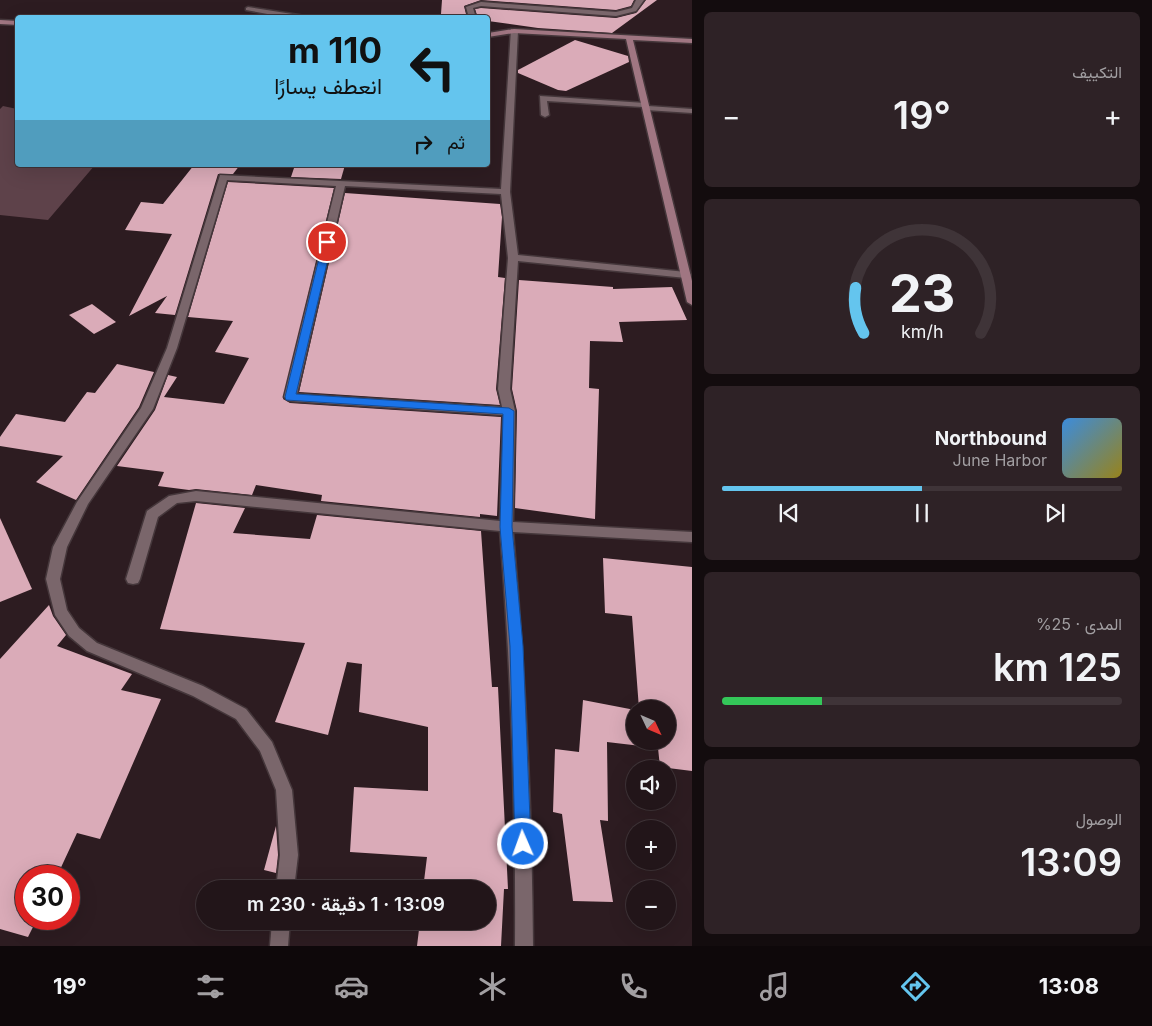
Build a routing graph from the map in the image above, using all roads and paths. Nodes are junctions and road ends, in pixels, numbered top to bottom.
1 (639, 0) edge
2 (248, 9) dead end
3 (286, 15) edge
4 (472, 15) edge
5 (0, 22) edge
6 (15, 23) edge
7 (514, 31) junction
8 (490, 35) edge
9 (629, 38) junction
10 (692, 42) edge
11 (646, 106) junction
12 (692, 111) edge
13 (545, 115) dead end
14 (341, 184) junction
15 (505, 192) junction
16 (512, 258) junction
17 (686, 275) junction
18 (692, 302) edge
19 (509, 411) junction
20 (506, 527) junction
21 (692, 537) edge
22 (133, 579) dead end
23 (286, 880) edge
24 (281, 930) edge
25 (279, 946) edge
26 (524, 946) edge

1 - 4 street
2 - 3 street
5 - 6 street
7 - 8 street
7 - 9 street
7 - 15 street
9 - 10 street
9 - 11 street
11 - 12 street
11 - 13 street
11 - 17 street
14 - 15 street
14 - 19 street
14 - 23 street
15 - 16 street
16 - 17 street
16 - 19 street
17 - 18 street
19 - 20 street
20 - 21 street
20 - 22 street
20 - 26 street
24 - 25 street

